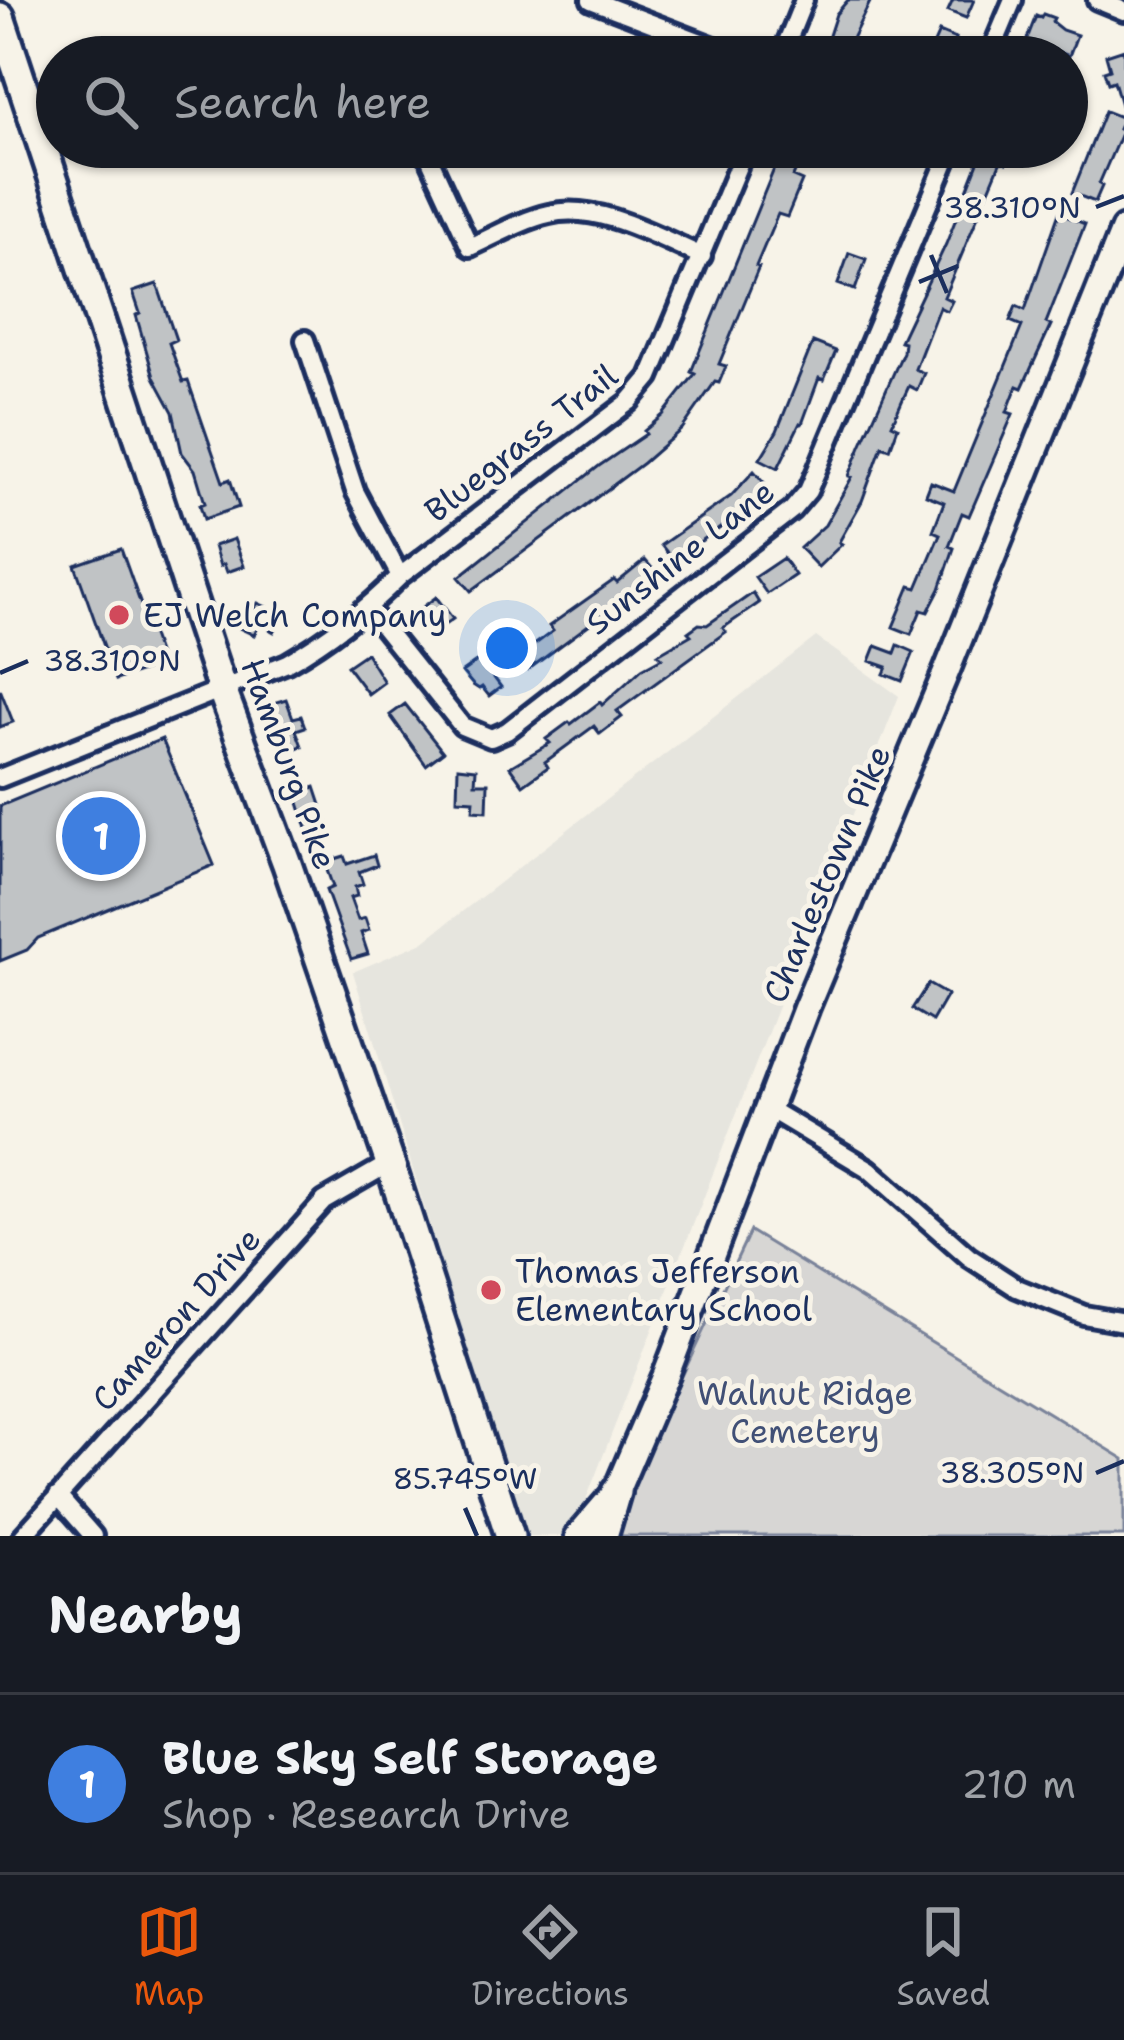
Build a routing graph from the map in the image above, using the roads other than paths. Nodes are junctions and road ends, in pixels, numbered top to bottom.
1 (591, 0) edge
2 (804, 0) edge
3 (1013, 0) edge
4 (1096, 0) edge
5 (1124, 11) edge
6 (0, 17) edge
7 (685, 36) edge
8 (790, 36) edge
9 (998, 36) edge
10 (36, 126) edge
11 (50, 168) edge
12 (434, 168) edge
13 (738, 168) edge
14 (943, 168) edge
15 (1124, 229) edge
16 (702, 256) junction
17 (305, 340) dead end
18 (400, 576) junction
19 (368, 608) junction
20 (222, 690) junction
21 (0, 778) edge
22 (770, 1109) junction
23 (390, 1163) junction
24 (1124, 1322) edge
25 (616, 1492) junction
26 (58, 1496) junction
27 (23, 1536) edge
28 (93, 1536) edge
29 (510, 1536) edge
30 (578, 1536) edge
31 (603, 1536) edge

1 - 7 street
2 - 8 street
3 - 9 street
4 - 5 street
6 - 10 main road, Hamburg Pike
11 - 20 main road, Hamburg Pike
12 - 16 street
13 - 16 street, Bluegrass Trail
14 - 19 street, Sunshine Lane
15 - 22 street, Charlestown Pike
16 - 18 street, Bluegrass Trail
17 - 18 street
18 - 19 street, Bluegrass Trail
19 - 20 street, Bluegrass Trail
20 - 21 street, Bluegrass Trail
20 - 23 main road, Hamburg Pike
22 - 24 street
22 - 25 street, Charlestown Pike
23 - 26 street, Cameron Drive
23 - 29 main road, Hamburg Pike
25 - 30 street, Charlestown Pike
25 - 31 main road
26 - 27 street, Cameron Drive
26 - 28 street

